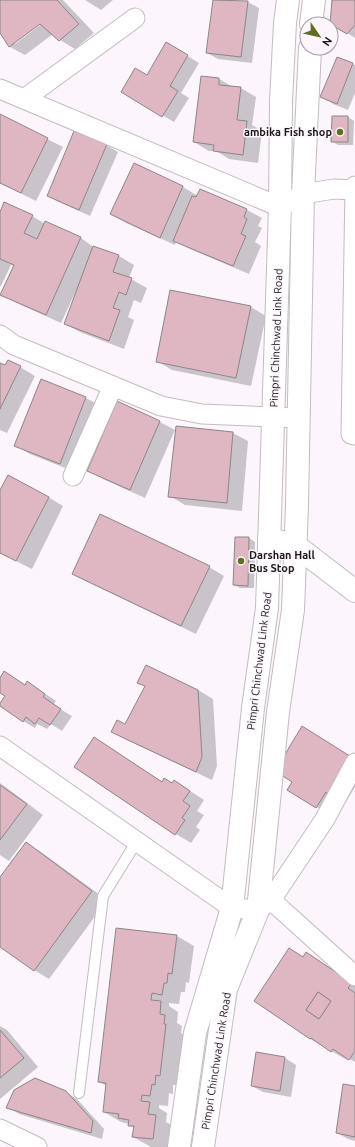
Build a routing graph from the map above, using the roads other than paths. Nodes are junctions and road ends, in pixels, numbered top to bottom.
1 (288, 0) edge
2 (314, 0) edge
3 (312, 16) edge
4 (135, 18) dead end
5 (310, 56) edge
6 (0, 89) edge
7 (24, 99) junction
8 (355, 188) edge
9 (303, 194) junction
10 (280, 207) junction
11 (0, 335) edge
12 (113, 386) junction
13 (273, 417) junction
14 (299, 418) junction
15 (355, 435) edge
16 (73, 476) dead end
17 (269, 539) junction
18 (295, 545) junction
19 (355, 591) edge
20 (0, 746) edge
21 (355, 763) edge
22 (137, 841) junction
23 (264, 905) junction
24 (232, 908) junction
25 (355, 976) edge
26 (79, 1094) dead end
27 (0, 1129) edge
28 (37, 1147) edge
29 (179, 1147) edge
30 (203, 1147) edge

1 - 10 main road, Pimpri Chinchwad Link Road
2 - 3 main road
4 - 7 street
5 - 9 main road, Pimpri Chinchwad Link Road
6 - 7 street
7 - 10 street
8 - 9 street
8 - 15 street
9 - 10 street
9 - 14 main road, Pimpri Chinchwad Link Road
10 - 13 main road, Pimpri Chinchwad Link Road
11 - 12 street
12 - 13 street
12 - 16 street
13 - 14 street
13 - 17 main road, Pimpri Chinchwad Link Road
14 - 18 main road, Pimpri Chinchwad Link Road
17 - 18 main road
17 - 24 main road, Pimpri Chinchwad Link Road
18 - 19 main road
18 - 23 main road, Pimpri Chinchwad Link Road
20 - 22 street
21 - 23 street
22 - 24 street
22 - 26 lane
23 - 24 street
23 - 25 street
23 - 30 main road, Pimpri Chinchwad Link Road
24 - 29 main road, Pimpri Chinchwad Link Road
27 - 28 street

